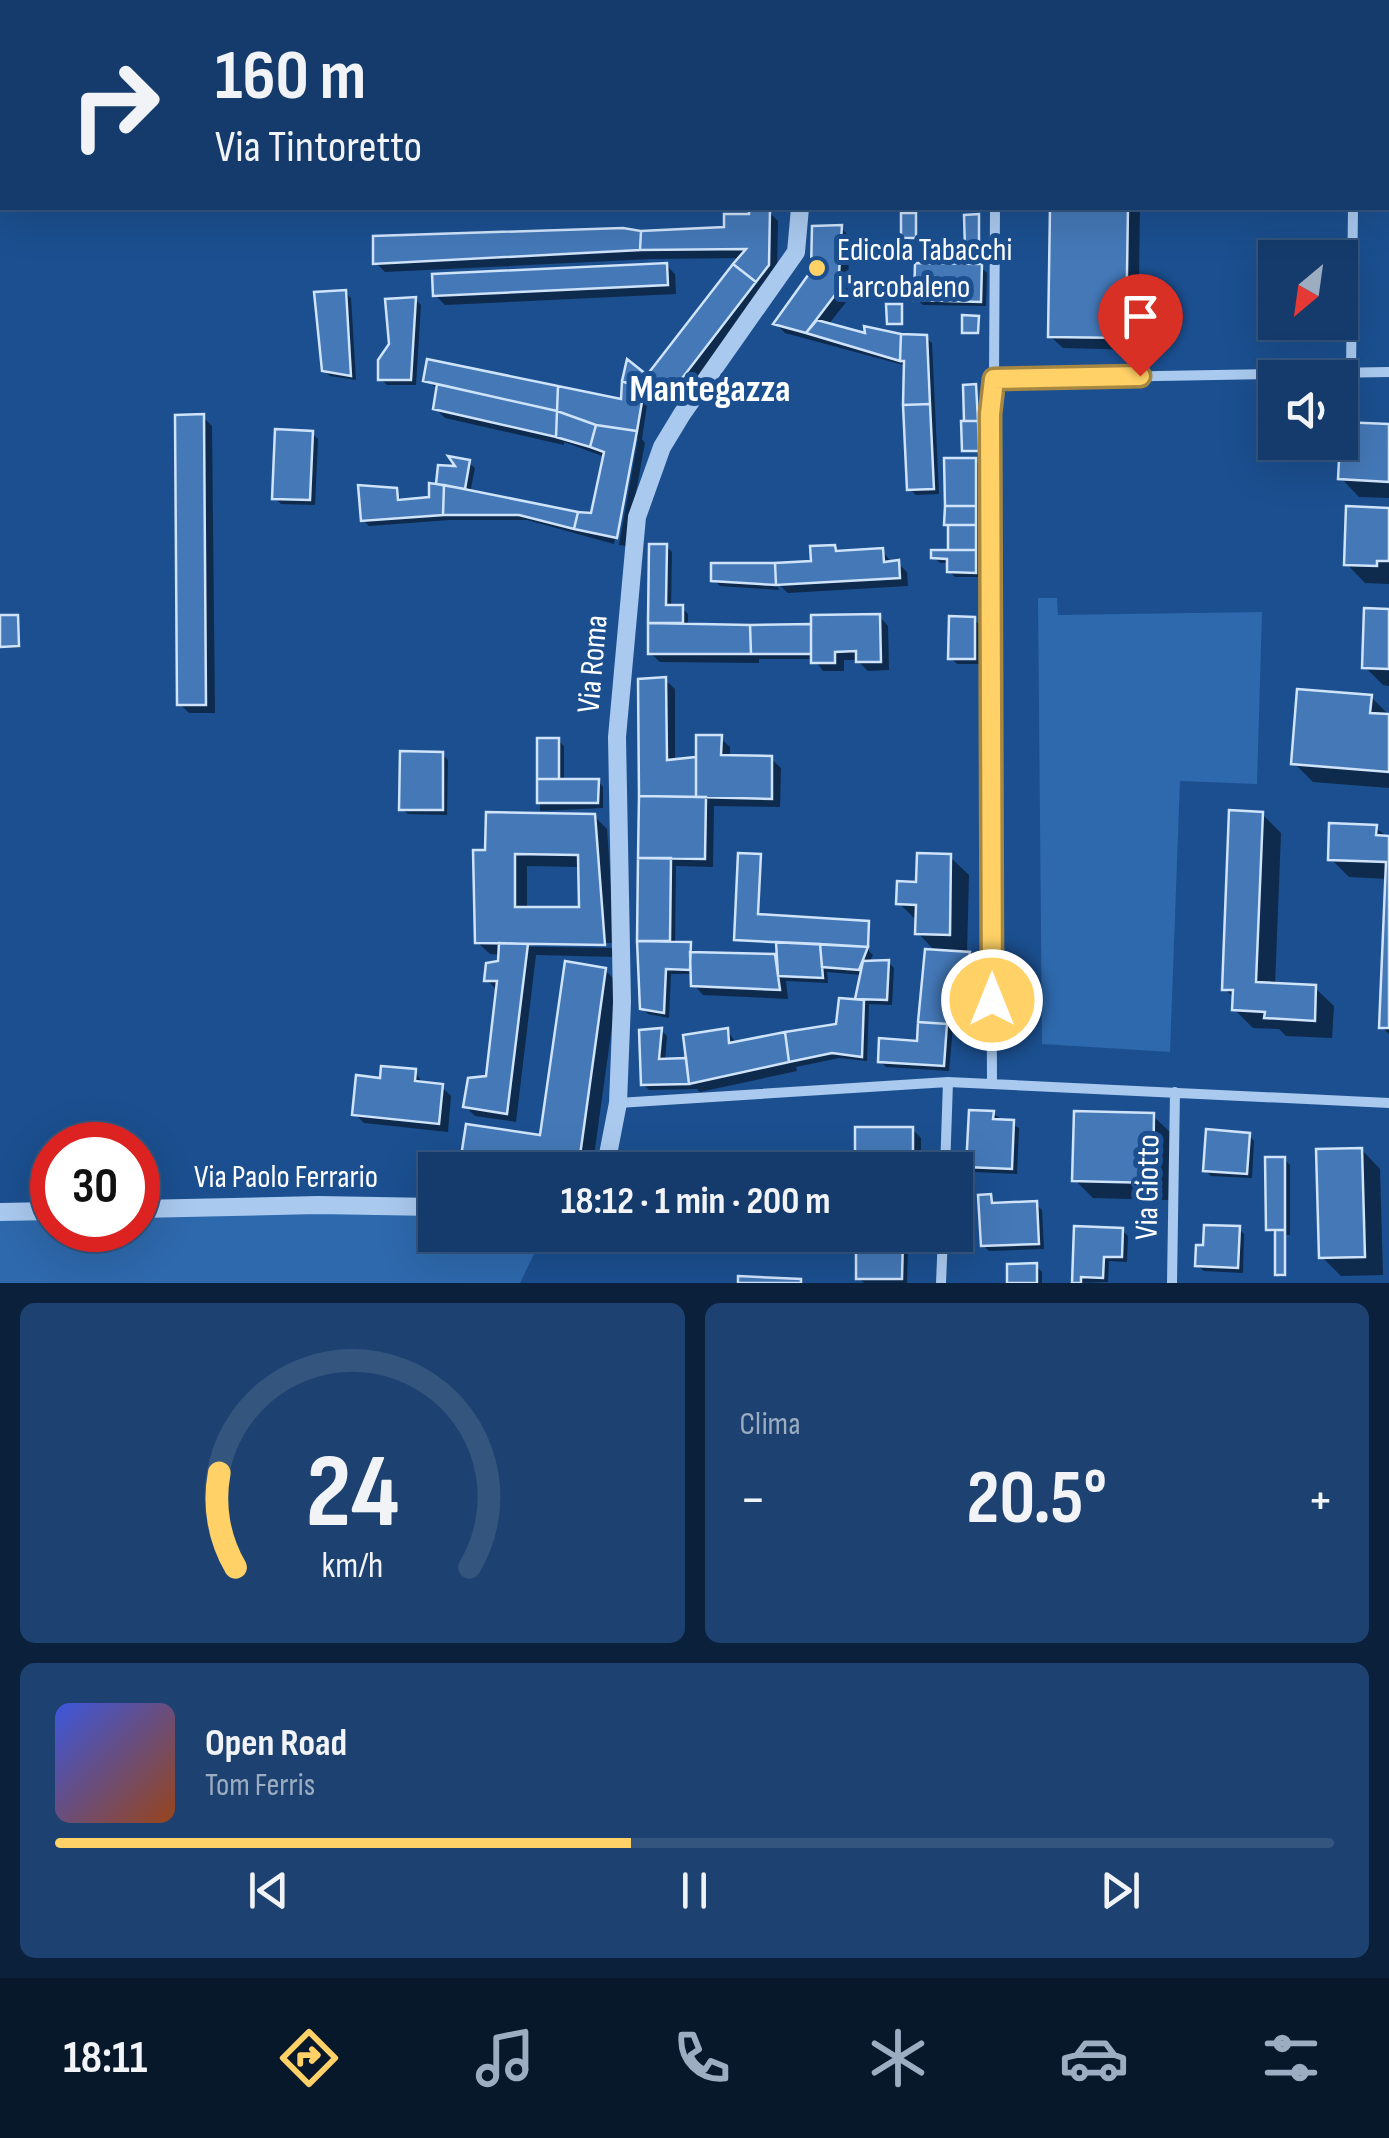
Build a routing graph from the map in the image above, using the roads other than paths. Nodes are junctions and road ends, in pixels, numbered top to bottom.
1 (800, 210) edge
2 (995, 210) edge
3 (1352, 210) edge
4 (1352, 360) edge
5 (1358, 372) edge
6 (1389, 372) edge
7 (1258, 374) edge
8 (994, 379) junction
9 (948, 1082) junction
10 (992, 1084) junction
11 (1175, 1092) junction
12 (618, 1103) junction
13 (1389, 1103) edge
14 (608, 1152) edge
15 (946, 1152) edge
16 (418, 1207) edge
17 (160, 1209) edge
18 (30, 1211) edge
19 (0, 1212) edge
20 (942, 1252) edge
21 (941, 1283) edge
22 (1172, 1283) edge

1 - 12 street, Via Roma
2 - 8 street
3 - 4 street
5 - 6 street
7 - 8 street
8 - 10 street
9 - 10 street
9 - 12 street
9 - 15 street
10 - 11 street
11 - 13 street
11 - 22 street, Via Giotto
12 - 14 street, Via Roma
16 - 17 street, Via Paolo Ferrario
18 - 19 street
20 - 21 street

